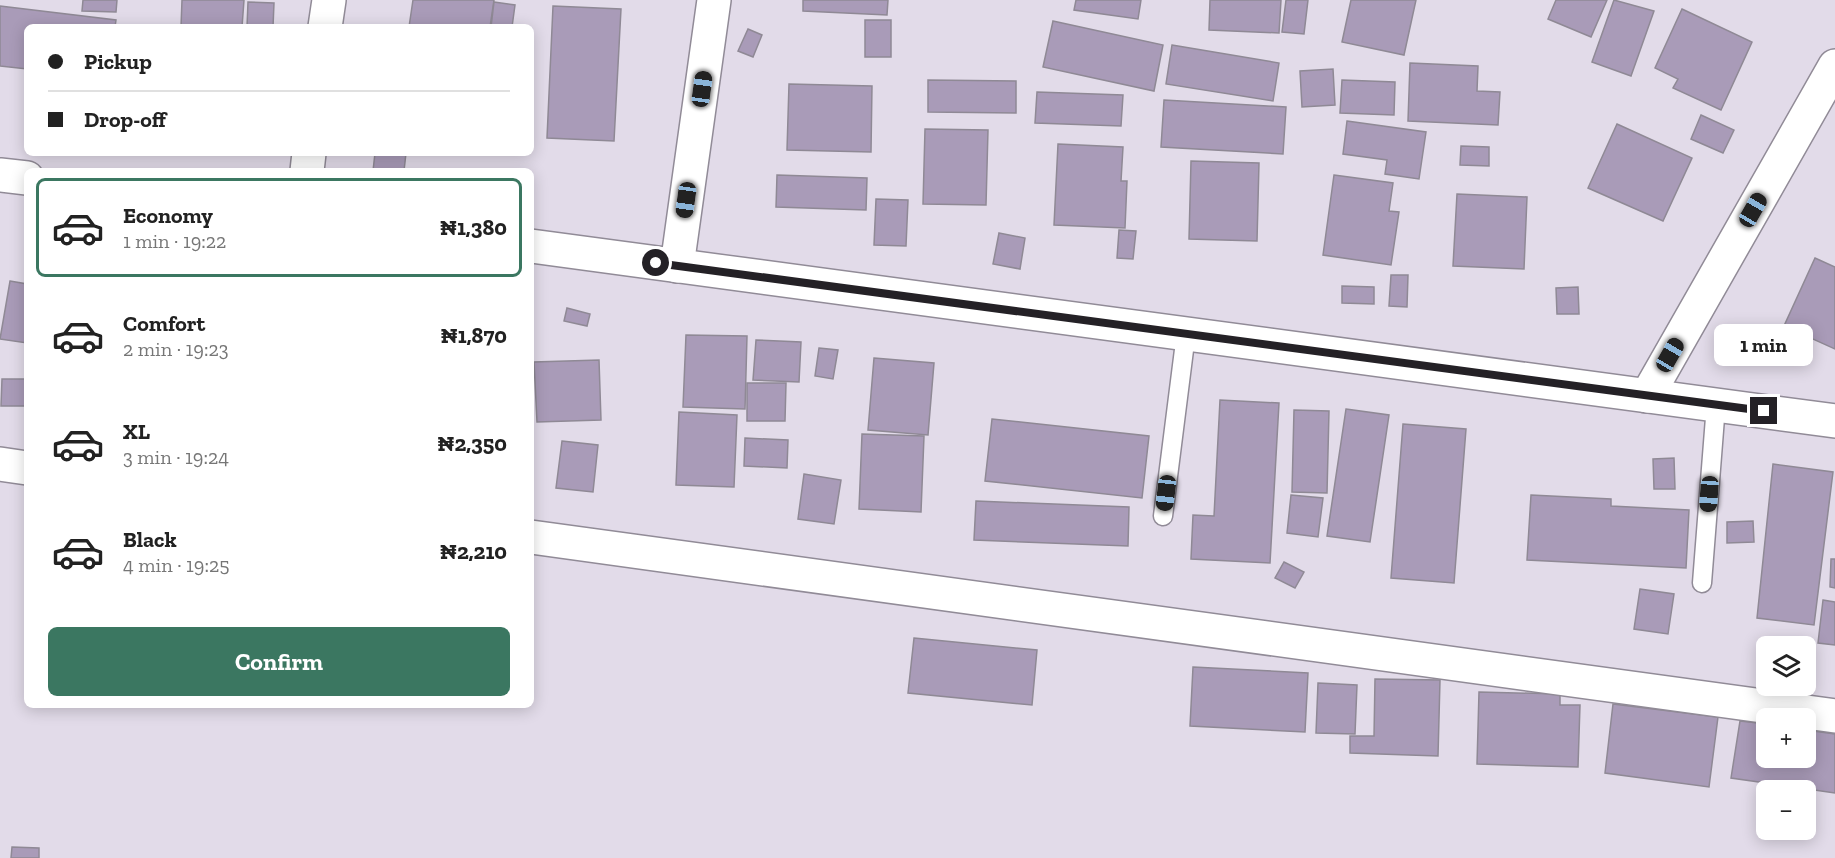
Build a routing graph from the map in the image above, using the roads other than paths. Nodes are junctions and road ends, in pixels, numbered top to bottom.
1 (329, 0) edge
2 (714, 0) edge
3 (325, 24) edge
4 (1835, 66) edge
5 (0, 175) edge
6 (24, 178) edge
7 (534, 246) edge
8 (677, 266) junction
9 (1186, 334) junction
10 (1647, 396) junction
11 (1716, 405) junction
12 (1835, 421) edge
13 (0, 464) edge
14 (24, 468) edge
15 (1163, 516) dead end
16 (534, 537) edge
17 (1702, 583) dead end
18 (1835, 716) edge

1 - 3 street
2 - 8 street
4 - 10 street
5 - 6 street
7 - 8 street
8 - 9 street
9 - 10 street
9 - 15 lane
10 - 11 street
11 - 12 street
11 - 17 lane
13 - 14 street
16 - 18 street

